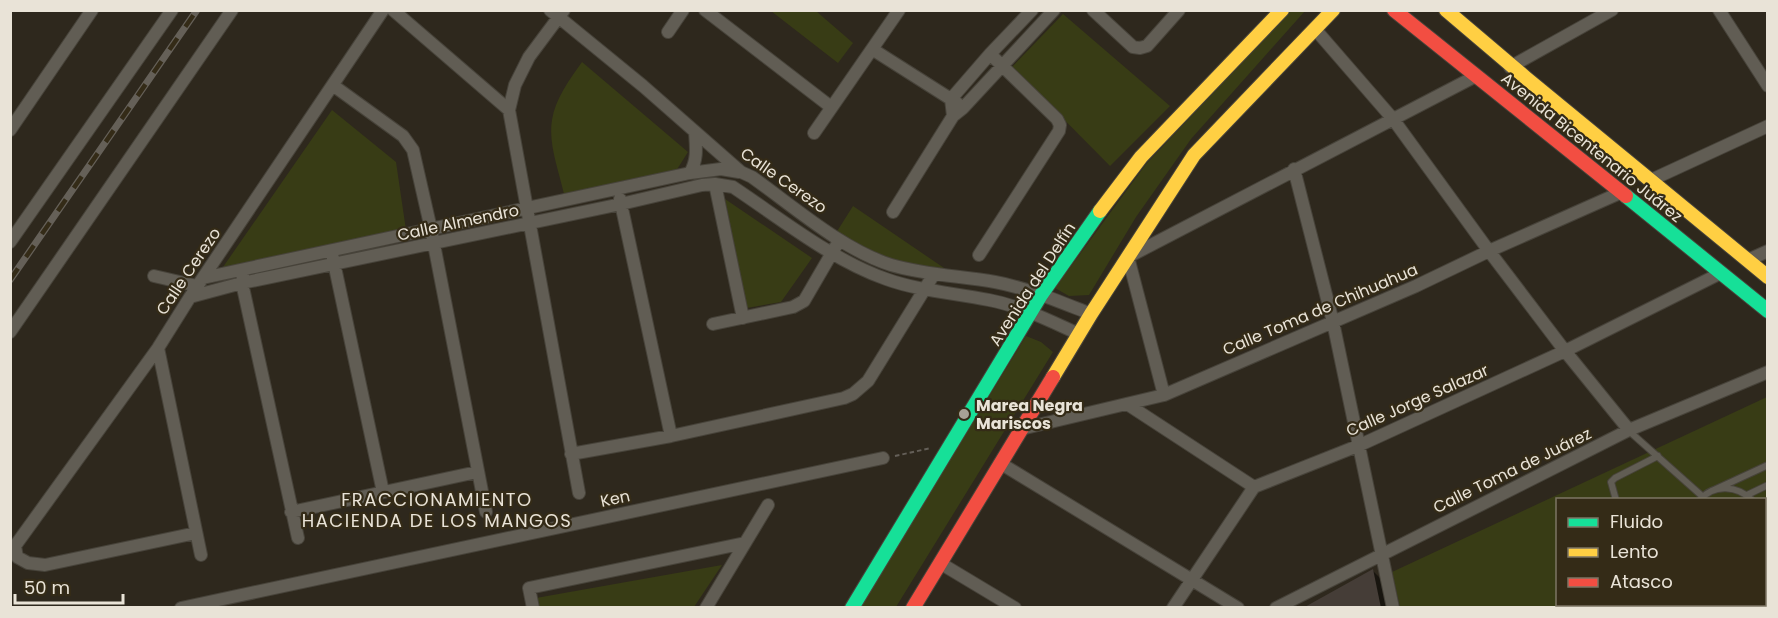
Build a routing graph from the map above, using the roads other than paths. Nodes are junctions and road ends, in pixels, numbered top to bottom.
1 (172, 10) edge
2 (232, 10) edge
3 (383, 10) edge
4 (393, 10) edge
5 (683, 10) edge
6 (705, 10) edge
7 (899, 10) edge
8 (1032, 10) edge
9 (1054, 10) edge
10 (1093, 10) edge
11 (1179, 10) edge
12 (1282, 10) edge
13 (1334, 10) edge
14 (1394, 10) edge
15 (1446, 10) edge
16 (1612, 10) edge
17 (1719, 10) edge
18 (89, 11) edge
19 (557, 13) edge
20 (1316, 29) junction
21 (668, 32) dead end
22 (872, 49) junction
23 (990, 54) junction
24 (1002, 66) junction
25 (1510, 67) junction
26 (1476, 76) junction
27 (334, 86) junction
28 (1767, 86) edge
29 (951, 99) junction
30 (831, 107) junction
31 (509, 110) junction
32 (958, 112) junction
33 (1393, 119) junction
34 (1767, 126) edge
35 (10, 130) edge
36 (695, 132) junction
37 (814, 133) dead end
38 (1294, 169) junction
39 (741, 172) junction
40 (690, 173) junction
41 (1651, 180) junction
42 (715, 184) junction
43 (733, 188) joint
44 (618, 189) junction
45 (1622, 192) junction
46 (621, 204) junction
47 (528, 208) junction
48 (893, 212) dead end
49 (531, 223) junction
50 (431, 229) junction
51 (839, 239) junction
52 (10, 242) edge
53 (434, 244) junction
54 (330, 250) junction
55 (1489, 251) junction
56 (1767, 251) edge
57 (832, 253) junction
58 (979, 255) dead end
59 (1128, 257) junction
60 (1748, 260) junction
61 (335, 264) junction
62 (244, 268) junction
63 (1721, 273) junction
64 (934, 274) junction
65 (154, 276) dead end
66 (1767, 277) edge
67 (200, 282) junction
68 (242, 283) junction
69 (924, 289) junction
70 (1041, 295) junction
71 (190, 297) junction
72 (1767, 311) edge
73 (1031, 313) junction
74 (1091, 314) junction
75 (743, 318) junction
76 (1333, 322) junction
77 (713, 324) dead end
78 (10, 332) edge
79 (1079, 334) junction
80 (158, 348) junction
81 (1565, 351) junction
82 (1767, 372) edge
83 (1164, 395) junction
84 (1127, 405) junction
85 (1021, 429) junction
86 (1629, 430) junction
87 (671, 436) junction
88 (1360, 445) junction
89 (571, 454) junction
90 (1658, 456) junction
91 (883, 458) road end
92 (1000, 463) junction
93 (1767, 465) edge
94 (477, 472) junction
95 (1767, 485) edge
96 (1254, 487) junction
97 (1714, 490) junction
98 (383, 492) junction
99 (579, 493) dead end
100 (1750, 497) edge
101 (1615, 498) edge
102 (1699, 498) edge
103 (1702, 498) edge
104 (768, 505) dead end
105 (291, 512) junction
106 (486, 512) dead end
107 (196, 533) junction
108 (297, 538) dead end
109 (745, 543) junction
110 (1382, 553) junction
111 (201, 555) dead end
112 (940, 562) junction
113 (1191, 579) junction
114 (181, 608) edge
115 (533, 608) edge
116 (706, 608) edge
117 (852, 608) edge
118 (913, 608) edge
119 (1015, 608) edge
120 (1173, 608) edge
121 (1238, 608) edge
122 (1276, 608) edge
123 (1393, 608) edge

1 - 52 street
2 - 78 street
3 - 27 street, Calle Cerezo
4 - 31 street
5 - 21 street
6 - 30 street
7 - 22 street
8 - 23 street
9 - 24 street
10 - 11 street
12 - 70 street, Avenida del Delfín
13 - 20 street
14 - 26 street, Avenida Bicentenario Juárez
15 - 25 street, Avenida Bicentenario Juárez
16 - 25 street
17 - 28 street
18 - 35 street
19 - 31 street
19 - 36 street, Calle Cerezo
20 - 33 street
20 - 59 street
22 - 29 street
22 - 30 street
23 - 24 street
23 - 29 street
24 - 32 street
24 - 58 street
25 - 41 street, Avenida Bicentenario Juárez
26 - 33 street
26 - 45 street, Avenida Bicentenario Juárez
27 - 50 street
27 - 67 street, Calle Cerezo
29 - 32 street
30 - 37 street
31 - 47 street
32 - 48 street
33 - 38 street
33 - 55 street
34 - 41 street
36 - 39 street, Calle Cerezo
36 - 40 street
38 - 59 street
38 - 76 street
39 - 40 street, Calle Almendro
39 - 51 street, Calle Cerezo
40 - 44 street, Calle Almendro
41 - 60 street, Avenida Bicentenario Juárez
42 - 43 street, Calle Almendro
42 - 46 street, Calle Almendro
42 - 75 street
43 - 57 street, Calle Cerezo
44 - 46 street
44 - 47 street, Calle Almendro
45 - 55 street, Calle Toma de Chihuahua
45 - 63 street, Avenida Bicentenario Juárez
46 - 49 street, Calle Almendro
46 - 87 street
47 - 49 street
47 - 50 street, Calle Almendro
49 - 53 street, Calle Almendro
49 - 89 street
50 - 53 street
50 - 54 street, Calle Almendro
51 - 57 street
51 - 64 street, Calle Cerezo
53 - 61 street, Calle Almendro
53 - 94 street
54 - 61 street
54 - 62 street, Calle Almendro
55 - 76 street, Calle Toma de Chihuahua
55 - 81 street
56 - 60 street
57 - 69 street, Calle Cerezo
57 - 75 street
59 - 74 street
59 - 83 street
60 - 66 street, Avenida Bicentenario Juárez
61 - 68 street, Calle Almendro
61 - 98 street
62 - 67 street, Calle Almendro
62 - 68 street
63 - 72 street, Avenida Bicentenario Juárez
63 - 81 street, Calle Jorge Salazar
64 - 69 street
64 - 70 street, Calle Cerezo
65 - 67 street, Calle Almendro
67 - 71 street, Calle Cerezo
68 - 71 street, Calle Almendro
68 - 105 street
69 - 73 street, Calle Cerezo
69 - 87 street
70 - 73 street, Avenida del Delfín
70 - 74 street, Avenida del Delfín
71 - 80 street, Calle Cerezo
73 - 79 street, Avenida del Delfín
73 - 117 street, Avenida del Delfín
74 - 79 street
75 - 77 street
76 - 83 street, Calle Toma de Chihuahua
76 - 88 street
79 - 85 street
80 - 107 street
80 - 107 street, Calle Cerezo
81 - 86 street
81 - 88 street, Calle Jorge Salazar
82 - 86 street, Calle Toma de Juárez
83 - 84 street, Calle Toma de Chihuahua
84 - 85 street, Calle Toma de Chihuahua
84 - 96 street
85 - 92 street
86 - 90 lane
86 - 110 street, Calle Toma de Juárez
87 - 89 street
88 - 96 street, Calle Jorge Salazar
88 - 110 street
89 - 99 street
90 - 101 lane
90 - 102 lane
91 - 114 street, Ken
92 - 112 street
92 - 113 street
93 - 97 lane
94 - 98 street
94 - 106 street
95 - 100 lane
96 - 113 street
97 - 100 lane
97 - 103 lane
98 - 105 street
104 - 109 street
105 - 108 street
107 - 111 street
109 - 115 street
109 - 116 street
110 - 122 street, Calle Toma de Juárez
110 - 123 street
112 - 118 street
112 - 119 street
113 - 120 street
113 - 121 street

